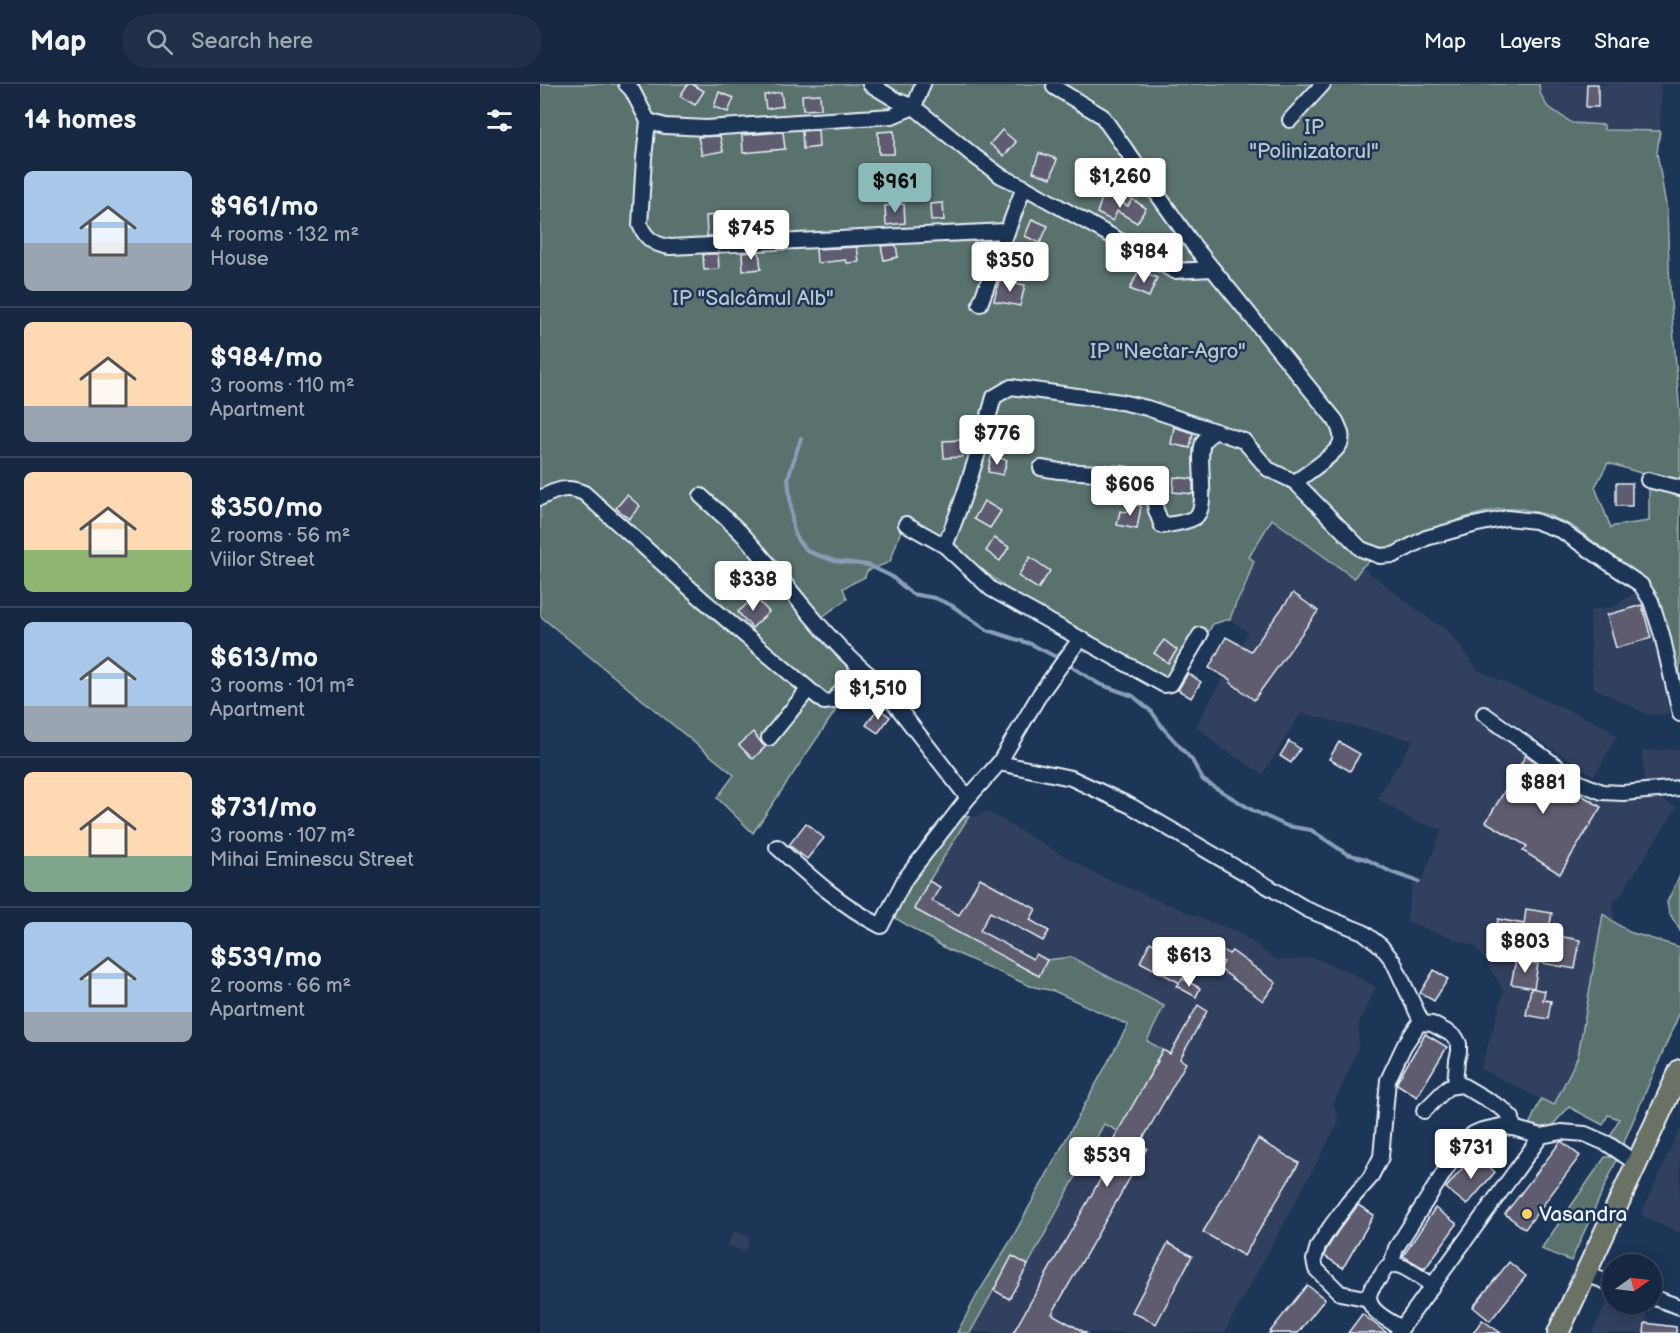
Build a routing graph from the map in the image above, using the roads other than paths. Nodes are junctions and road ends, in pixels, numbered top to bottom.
1 (626, 84) edge
2 (870, 84) edge
3 (923, 84) edge
4 (1323, 84) edge
5 (1054, 87) dead end
6 (914, 107) junction
7 (1290, 120) dead end
8 (648, 121) junction
9 (1024, 187) junction
10 (1007, 231) junction
11 (1212, 269) junction
12 (980, 304) dead end
13 (1215, 431) junction
14 (1041, 468) dead end
15 (1648, 480) dead end
16 (1295, 482) junction
17 (1680, 488) edge
18 (701, 496) dead end
19 (540, 498) edge
20 (906, 524) dead end
21 (945, 546) junction
22 (1200, 635) dead end
23 (1080, 639) junction
24 (860, 668) junction
25 (808, 690) junction
26 (1484, 714) dead end
27 (1680, 714) edge
28 (769, 738) dead end
29 (999, 763) junction
30 (1680, 788) edge
31 (968, 798) junction
32 (777, 847) dead end
33 (1422, 1023) junction
34 (1680, 1070) edge
35 (1455, 1085) junction
36 (1424, 1111) dead end
37 (1513, 1128) junction
38 (1542, 1136) junction
39 (1637, 1164) junction
40 (1391, 1265) junction
41 (1586, 1274) junction
42 (1602, 1280) edge
43 (1432, 1285) junction
44 (1369, 1299) junction
45 (1662, 1301) edge
46 (1680, 1307) edge
47 (1400, 1330) edge
48 (1558, 1333) edge

1 - 8 street
2 - 6 street
3 - 6 street
4 - 7 street
5 - 11 street
6 - 8 street
6 - 9 street
8 - 10 street
9 - 10 street
9 - 11 street
10 - 12 street
11 - 16 street
13 - 14 street
13 - 16 street
13 - 21 street
15 - 17 street
16 - 27 street
18 - 24 street
19 - 25 street
20 - 21 street
21 - 23 street
22 - 23 street
23 - 29 street
24 - 25 street
24 - 31 street
25 - 28 street
26 - 30 street
29 - 31 street
29 - 33 street
31 - 32 street
33 - 35 street
33 - 44 street
34 - 39 highway
35 - 36 street
35 - 37 street
37 - 38 street
37 - 40 street
38 - 39 street
38 - 43 street
39 - 41 highway
40 - 43 street
40 - 44 street
41 - 42 street
41 - 48 highway
43 - 47 street
44 - 47 street
45 - 46 street

